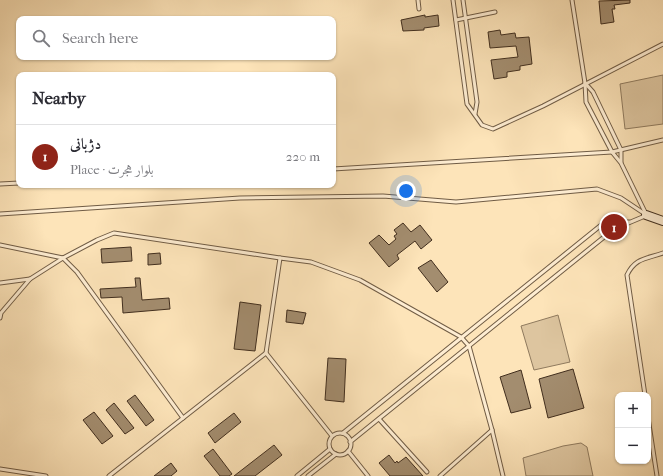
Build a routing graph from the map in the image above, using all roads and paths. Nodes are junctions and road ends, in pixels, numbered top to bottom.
1 (418, 0) edge
2 (453, 0) edge
3 (463, 0) edge
4 (572, 0) edge
5 (419, 10) dead end
6 (495, 12) dead end
7 (466, 18) junction
8 (456, 20) junction
9 (663, 44) edge
10 (585, 84) junction
11 (475, 114) junction
12 (663, 140) edge
13 (621, 150) junction
14 (612, 152) junction
15 (621, 163) junction
16 (336, 169) edge
17 (16, 183) edge
18 (0, 184) edge
19 (0, 214) edge
20 (663, 214) edge
21 (646, 215) junction
22 (663, 221) edge
23 (631, 222) junction
24 (0, 245) edge
25 (663, 254) edge
26 (62, 258) junction
27 (280, 258) junction
28 (30, 278) junction
29 (0, 283) edge
30 (0, 318) edge
31 (461, 337) junction
32 (469, 346) junction
33 (266, 353) junction
34 (645, 392) edge
35 (183, 418) junction
36 (379, 419) junction
37 (649, 428) edge
38 (492, 430) junction
39 (343, 433) junction
40 (332, 436) junction
41 (350, 442) junction
42 (330, 449) junction
43 (348, 451) junction
44 (336, 454) junction
45 (0, 469) edge
46 (427, 472) dead end
47 (46, 476) edge
48 (109, 476) edge
49 (297, 476) edge
50 (308, 476) edge
51 (368, 476) edge
52 (440, 476) edge
53 (503, 476) edge
54 (656, 476) edge

1 - 5 lane
2 - 8 lane
3 - 7 lane
4 - 10 lane
6 - 7 lane
7 - 8 lane
7 - 11 lane
8 - 11 lane
9 - 10 lane
10 - 11 lane
10 - 13 lane
10 - 14 lane
12 - 13 lane
13 - 14 lane
13 - 15 lane
14 - 15 lane
14 - 16 lane
15 - 21 lane
17 - 18 lane
19 - 21 lane
20 - 21 main road
21 - 22 main road
21 - 23 lane
23 - 31 lane
23 - 32 lane
24 - 26 lane
25 - 34 lane
26 - 27 lane
26 - 28 lane
26 - 35 lane
27 - 31 lane
27 - 33 lane
28 - 29 lane
28 - 30 lane
31 - 32 lane
31 - 39 lane
32 - 36 lane
32 - 38 lane
33 - 35 lane
33 - 40 lane
35 - 48 lane
36 - 41 lane
36 - 46 lane
37 - 54 lane
38 - 52 lane
38 - 53 lane
39 - 40 lane
39 - 41 lane
40 - 42 lane
41 - 43 lane
42 - 44 lane
42 - 49 lane
43 - 44 lane
43 - 51 lane
44 - 50 lane
45 - 47 lane

